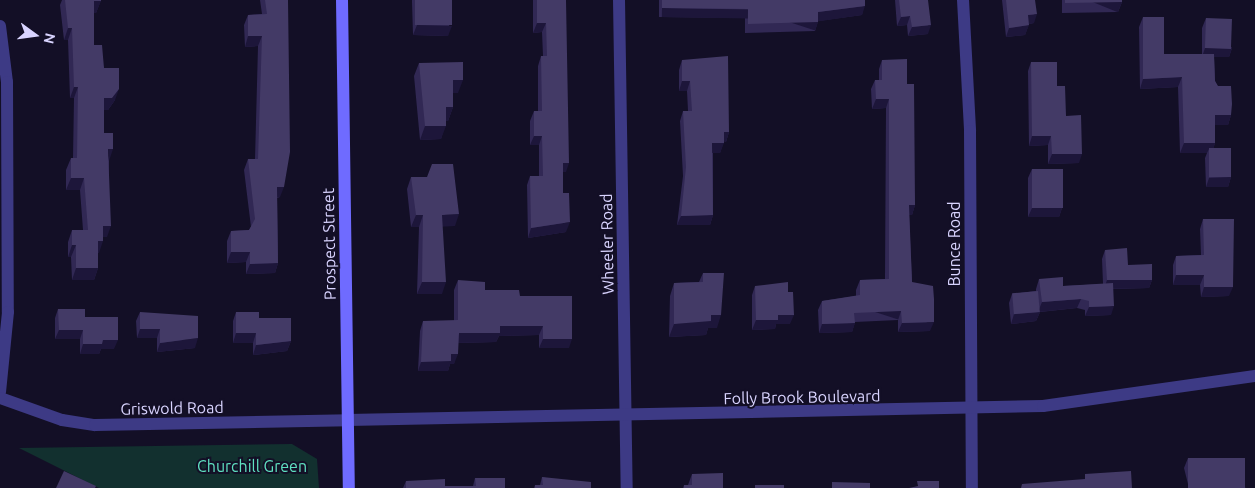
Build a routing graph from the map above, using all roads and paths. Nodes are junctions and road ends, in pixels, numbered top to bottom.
1 (342, 0) edge
2 (619, 0) edge
3 (963, 0) edge
4 (0, 26) edge
5 (1255, 376) edge
6 (0, 392) edge
7 (0, 398) edge
8 (971, 409) junction
9 (627, 416) junction
10 (348, 420) junction
11 (349, 488) edge
12 (627, 488) edge
13 (972, 488) edge

1 - 10 main road, Prospect Street
2 - 9 street, Wheeler Road
3 - 8 street, Bunce Road
4 - 6 street
5 - 8 street, Folly Brook Boulevard
7 - 10 street, Griswold Road
8 - 9 street, Folly Brook Boulevard
8 - 13 street, Bunce Road
9 - 10 street, Folly Brook Boulevard
9 - 12 street, Wheeler Road
10 - 11 main road, Prospect Street

